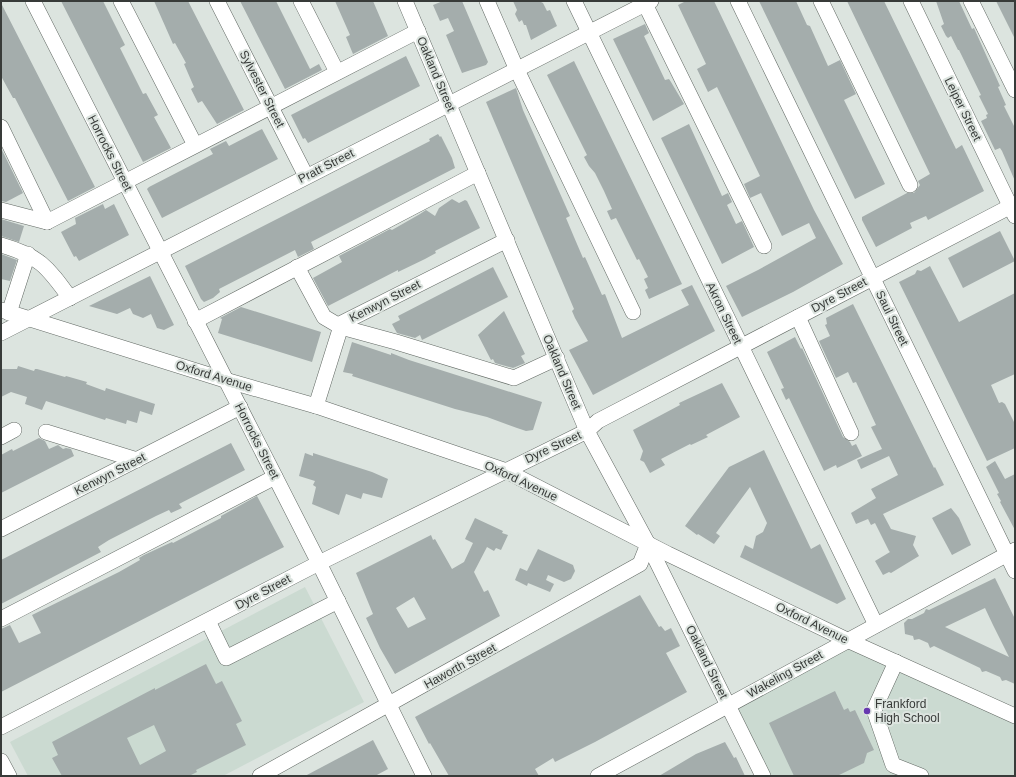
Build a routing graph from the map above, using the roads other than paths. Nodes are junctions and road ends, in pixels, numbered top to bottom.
1 (33, 1) edge
2 (121, 1) edge
3 (217, 1) edge
4 (301, 1) edge
5 (405, 1) edge
6 (487, 1) edge
7 (574, 1) edge
8 (738, 1) edge
9 (821, 1) edge
10 (911, 1) edge
11 (971, 1) edge
12 (648, 3) edge
13 (418, 31) junction
14 (589, 33) junction
15 (517, 70) junction
16 (337, 72) junction
17 (1015, 90) edge
18 (449, 104) junction
19 (271, 106) junction
20 (1, 127) edge
21 (195, 146) junction
22 (478, 173) junction
23 (306, 176) junction
24 (125, 182) junction
25 (910, 185) dead end
26 (1013, 209) edge
27 (1, 210) edge
28 (47, 222) junction
29 (507, 240) junction
30 (1, 245) edge
31 (764, 246) dead end
32 (160, 251) junction
33 (28, 254) junction
34 (297, 266) junction
35 (873, 278) junction
36 (70, 298) junction
37 (5, 312) edge
38 (633, 312) dead end
39 (798, 317) junction
40 (29, 319) junction
41 (195, 321) junction
42 (341, 327) junction
43 (1, 333) edge
44 (741, 347) junction
45 (556, 358) junction
46 (226, 380) junction
47 (316, 406) junction
48 (240, 407) junction
49 (587, 431) junction
50 (46, 432) dead end
51 (851, 434) dead end
52 (137, 460) junction
53 (504, 470) junction
54 (275, 477) junction
55 (1, 529) edge
56 (648, 544) junction
57 (1011, 552) edge
58 (319, 563) junction
59 (1015, 571) edge
60 (338, 601) junction
61 (1, 619) edge
62 (208, 621) junction
63 (876, 625) junction
64 (847, 640) junction
65 (896, 662) junction
66 (389, 705) junction
67 (728, 706) junction
68 (1015, 716) edge
69 (1, 727) edge
70 (1, 761) edge
71 (9, 776) edge
72 (260, 776) edge
73 (424, 776) edge
74 (598, 776) edge
75 (763, 776) edge
76 (921, 776) edge

1 - 24 street, Horrocks Street
2 - 21 street
3 - 19 street, Sylvester Street
4 - 16 street
5 - 13 street, Oakland Street
6 - 15 street
7 - 14 street, Akron Street
8 - 35 street, Saul Street
9 - 25 street
10 - 26 street, Leiper Street
11 - 17 street
12 - 14 street, Pratt Street
12 - 31 street
13 - 16 street
13 - 18 street, Oakland Street
14 - 15 street, Pratt Street
14 - 44 street, Akron Street
15 - 18 street, Pratt Street
15 - 38 street
16 - 19 street
18 - 22 street, Oakland Street
18 - 23 street, Pratt Street
19 - 21 street
19 - 23 street, Sylvester Street
20 - 28 street
21 - 24 street
22 - 29 street, Oakland Street
22 - 34 street
23 - 32 street, Pratt Street
24 - 28 street
24 - 32 street, Horrocks Street
26 - 35 street, Dyre Street
27 - 28 street
29 - 42 street, Kenwyn Street
29 - 45 street, Oakland Street
30 - 33 street
32 - 36 street, Pratt Street
32 - 41 street, Horrocks Street
33 - 36 street
33 - 37 street
34 - 41 street
34 - 42 street
35 - 39 street, Dyre Street
35 - 57 street, Saul Street
36 - 40 street, Pratt Street
37 - 40 street, Oxford Avenue
39 - 44 street, Dyre Street
39 - 51 street
40 - 43 street, Pratt Street
40 - 46 street, Oxford Avenue
41 - 46 street, Horrocks Street
42 - 45 street
42 - 47 street, Kenwyn Street
44 - 49 street, Dyre Street
44 - 63 street, Akron Street
45 - 49 street, Oakland Street
46 - 47 street, Oxford Avenue
46 - 48 street, Horrocks Street
47 - 53 street, Oxford Avenue
48 - 52 street, Kenwyn Street
48 - 54 street, Horrocks Street
49 - 53 street, Dyre Street
49 - 56 street, Oakland Street
50 - 52 street
52 - 55 street, Kenwyn Street
53 - 56 street, Oxford Avenue
53 - 58 street, Dyre Street
54 - 58 street, Horrocks Street
54 - 61 street
56 - 64 street, Oxford Avenue
56 - 66 street, Haworth Street
56 - 67 street, Oakland Street
57 - 59 street, Saul Street
57 - 63 street, Wakeling Street
58 - 60 street, Horrocks Street
58 - 62 street, Dyre Street
60 - 62 street
60 - 66 street, Horrocks Street
62 - 69 street, Dyre Street
63 - 64 street, Wakeling Street
64 - 65 street, Oxford Avenue
64 - 67 street, Wakeling Street
65 - 68 street, Oxford Avenue
65 - 76 street
66 - 72 street, Haworth Street
66 - 73 street, Horrocks Street
67 - 74 street, Wakeling Street
67 - 75 street, Oakland Street
70 - 71 street

